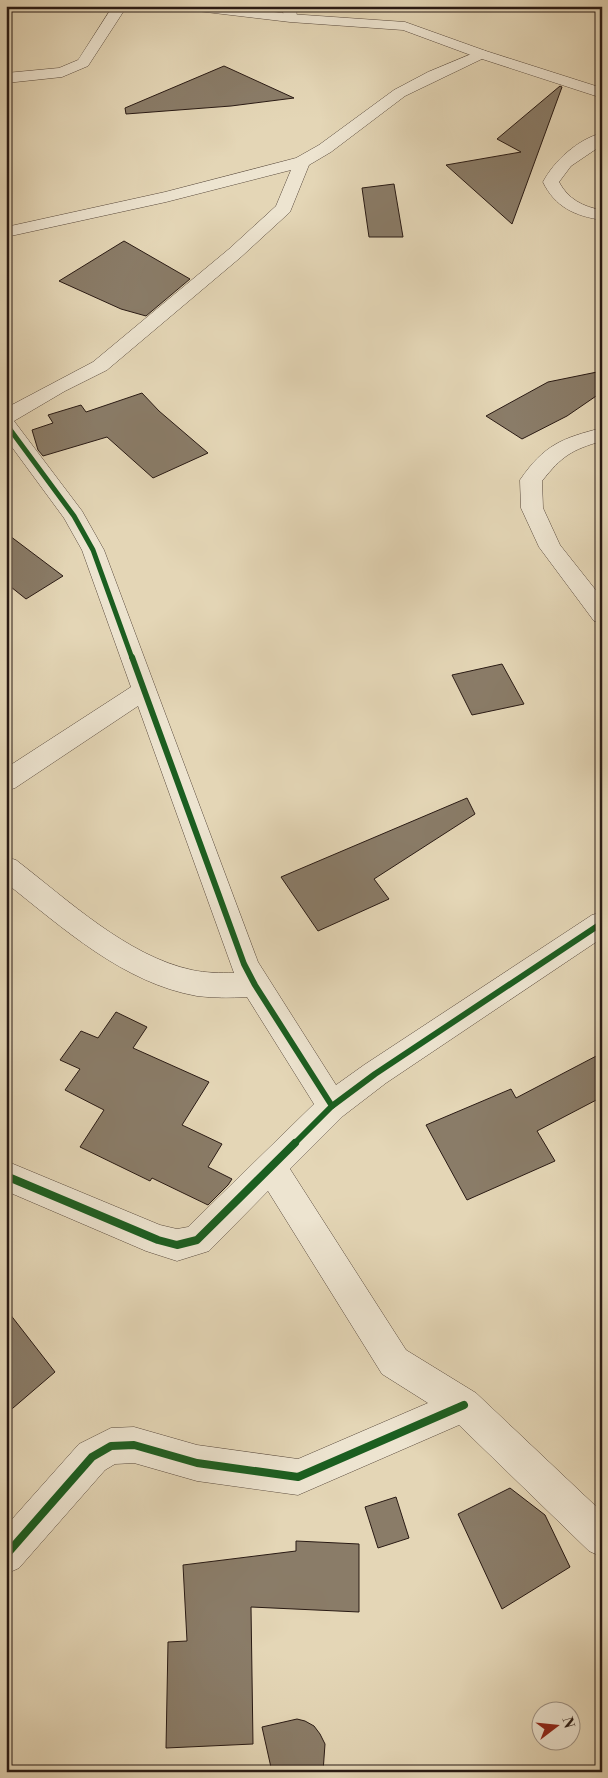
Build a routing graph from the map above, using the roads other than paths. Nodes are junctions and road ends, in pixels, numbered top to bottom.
1 (120, 6) edge
2 (189, 6) edge
3 (373, 10) dead end
4 (289, 12) edge
5 (405, 26) junction
6 (481, 54) junction
7 (6, 78) edge
8 (602, 93) edge
9 (602, 138) edge
10 (302, 162) junction
11 (602, 215) edge
12 (6, 232) edge
13 (6, 417) edge
14 (6, 424) edge
15 (602, 434) edge
16 (602, 615) edge
17 (143, 691) junction
18 (6, 781) edge
19 (6, 868) edge
20 (602, 923) edge
21 (255, 985) junction
22 (332, 1106) junction
23 (271, 1167) junction
24 (6, 1176) edge
25 (464, 1405) junction
26 (602, 1538) edge
27 (6, 1555) edge

1 - 7 street
2 - 4 street
3 - 5 street
4 - 5 street
5 - 6 street
6 - 8 street
6 - 10 street
9 - 11 street
10 - 12 street
10 - 13 street
14 - 17 street
15 - 16 street
17 - 18 street
17 - 21 street
19 - 21 street
20 - 22 street
21 - 22 street
22 - 23 street
23 - 24 street
23 - 25 street
25 - 26 street
25 - 27 street

